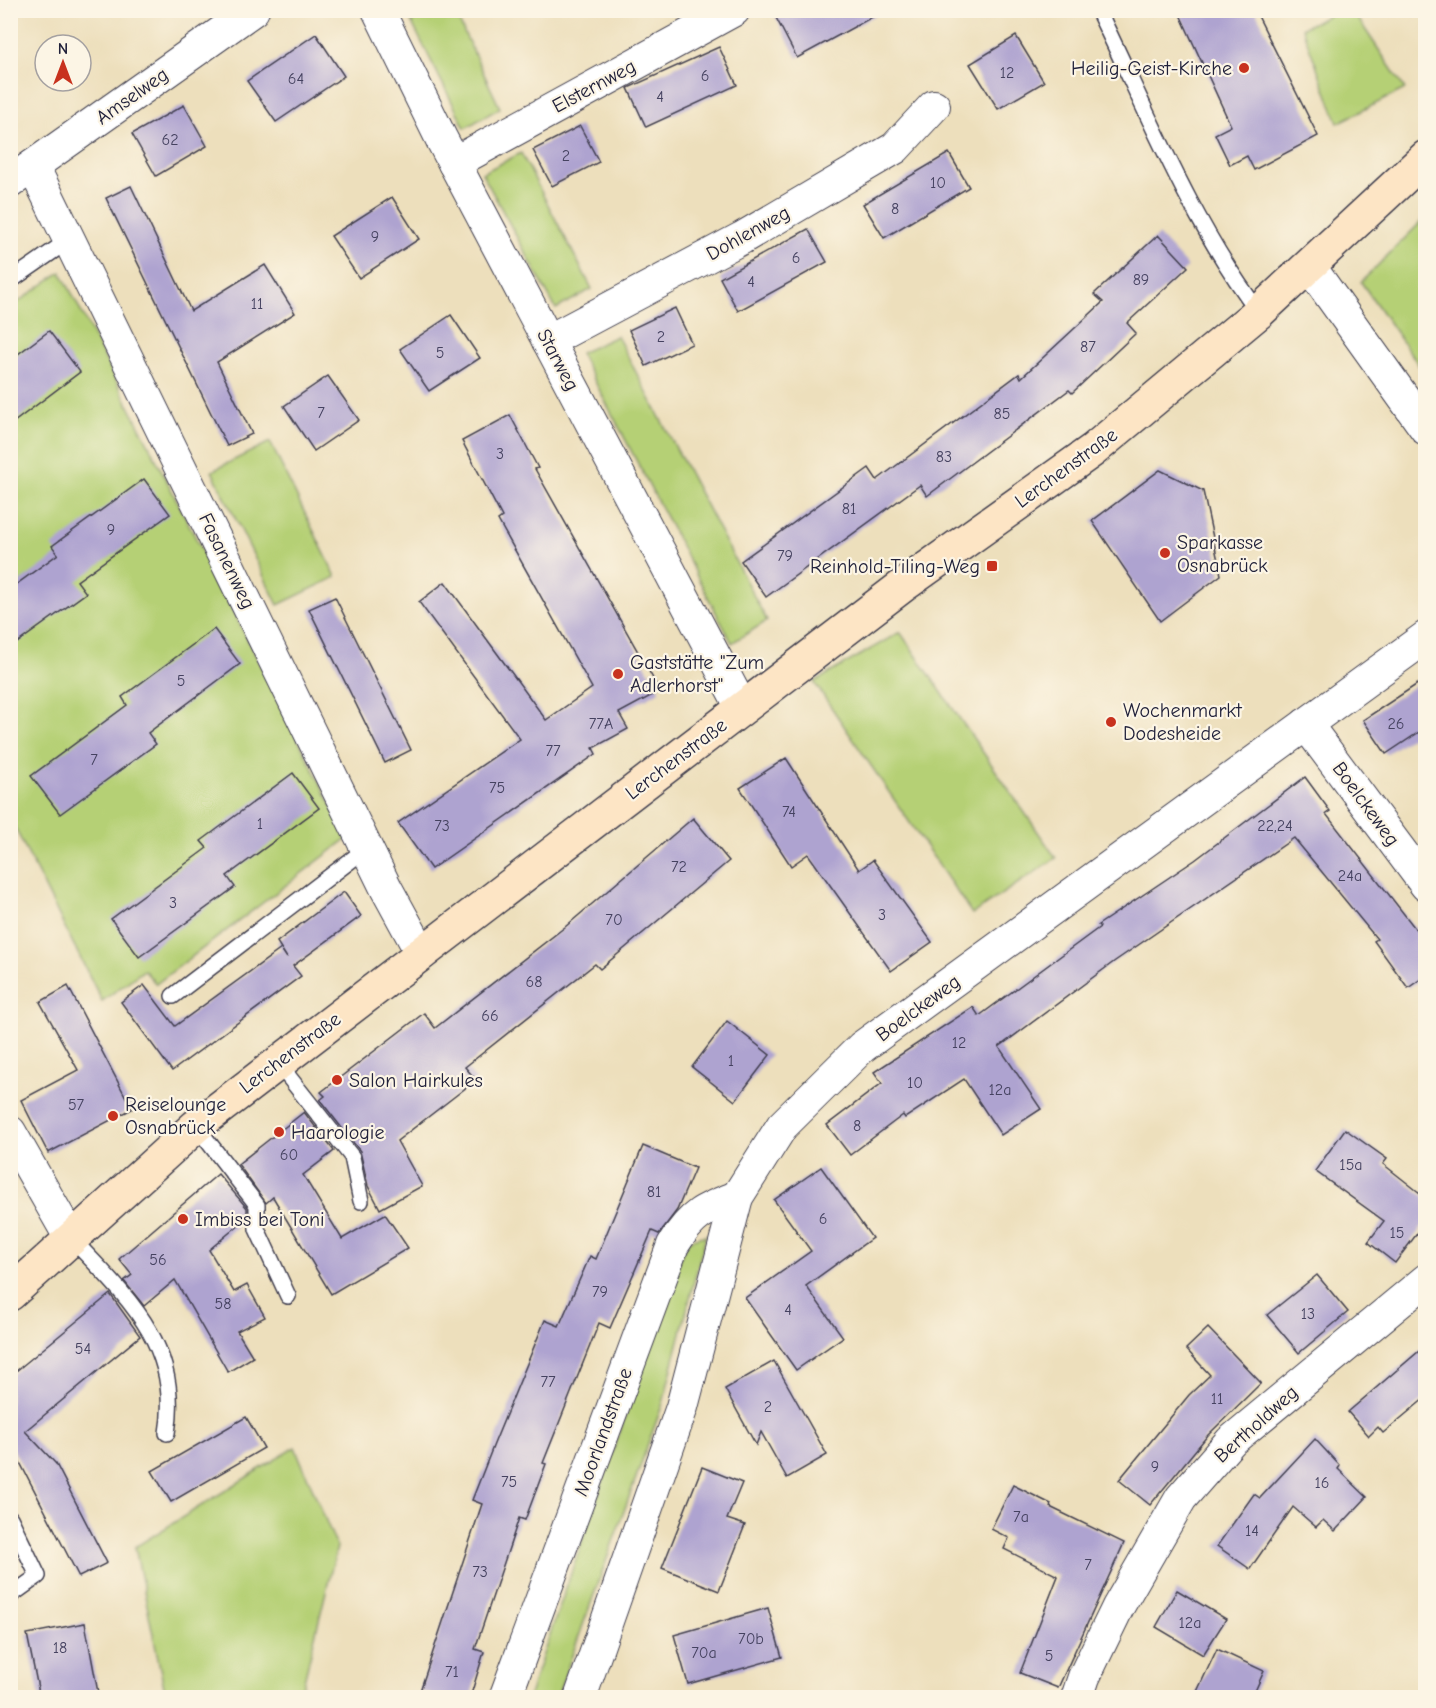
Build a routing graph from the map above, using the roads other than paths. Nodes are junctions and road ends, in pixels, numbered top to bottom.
1 (253, 10) edge
2 (378, 10) edge
3 (734, 10) edge
4 (1098, 10) edge
5 (934, 106) dead end
6 (1425, 157) edge
7 (454, 163) junction
8 (22, 174) edge
9 (69, 240) junction
10 (1310, 267) junction
11 (10, 281) edge
12 (1259, 312) junction
13 (548, 341) junction
14 (1425, 429) edge
15 (1425, 637) edge
16 (742, 708) junction
17 (1306, 724) junction
18 (367, 848) junction
19 (1425, 885) edge
20 (422, 954) junction
21 (173, 996) dead end
22 (277, 1062) junction
23 (196, 1126) junction
24 (10, 1132) edge
25 (737, 1197) junction
26 (361, 1202) dead end
27 (70, 1237) junction
28 (1425, 1280) edge
29 (10, 1294) edge
30 (288, 1296) dead end
31 (167, 1434) dead end
32 (10, 1518) edge
33 (10, 1596) edge
34 (505, 1698) edge
35 (580, 1698) edge
36 (1077, 1698) edge

1 - 8 street, Amselweg
2 - 7 street, Starweg
3 - 7 street, Elsternweg
4 - 12 lane
5 - 13 street, Dohlenweg
6 - 10 street, Lerchenstraße
7 - 13 street, Starweg
8 - 9 street, Fasanenweg
9 - 11 lane
9 - 18 street, Fasanenweg
10 - 12 street, Lerchenstraße
10 - 14 street
12 - 16 street, Lerchenstraße
13 - 16 street, Starweg
15 - 17 street, Boelckeweg
16 - 20 street, Lerchenstraße
17 - 19 street, Boelckeweg
17 - 25 street, Boelckeweg
18 - 20 street, Fasanenweg
18 - 21 lane
20 - 22 street, Lerchenstraße
22 - 23 street, Lerchenstraße
22 - 26 lane
23 - 27 street, Lerchenstraße
23 - 30 lane
24 - 27 street
25 - 34 street, Moorlandstraße
25 - 35 street, Boelckeweg
27 - 29 street, Lerchenstraße
27 - 31 lane
28 - 36 street, Bertholdweg
32 - 33 lane

